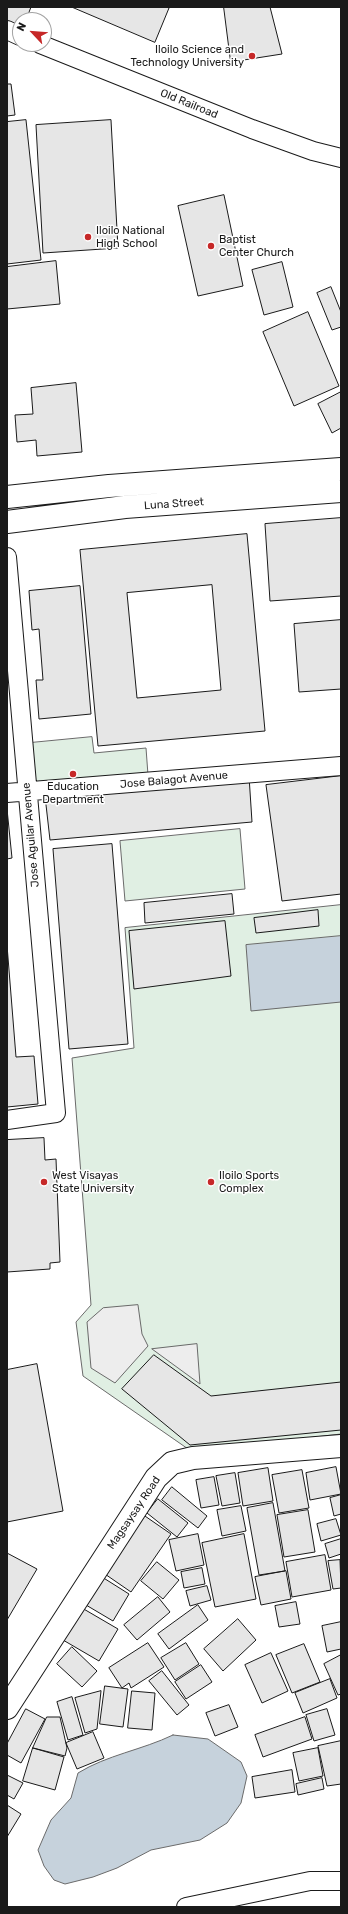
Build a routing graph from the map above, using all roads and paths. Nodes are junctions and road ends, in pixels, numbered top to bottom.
1 (52, 49) edge
2 (341, 158) edge
3 (341, 469) edge
4 (341, 492) edge
5 (7, 497) edge
6 (7, 522) edge
7 (7, 557) edge
8 (341, 766) edge
9 (27, 792) junction
10 (7, 793) edge
11 (7, 1120) edge
12 (341, 1446) edge
13 (7, 1708) edge
14 (341, 1881) edge
15 (186, 1907) edge

1 - 2 street, Old Railroad
3 - 5 main road, Luna Street
4 - 6 main road, Luna Street
7 - 9 street, Jose Aguilar Avenue
8 - 9 street, Jose Balagot Avenue
9 - 10 street, Jose Balagot Avenue
9 - 11 street, Jose Aguilar Avenue
12 - 13 main road, Magsaysay Road
14 - 15 street

